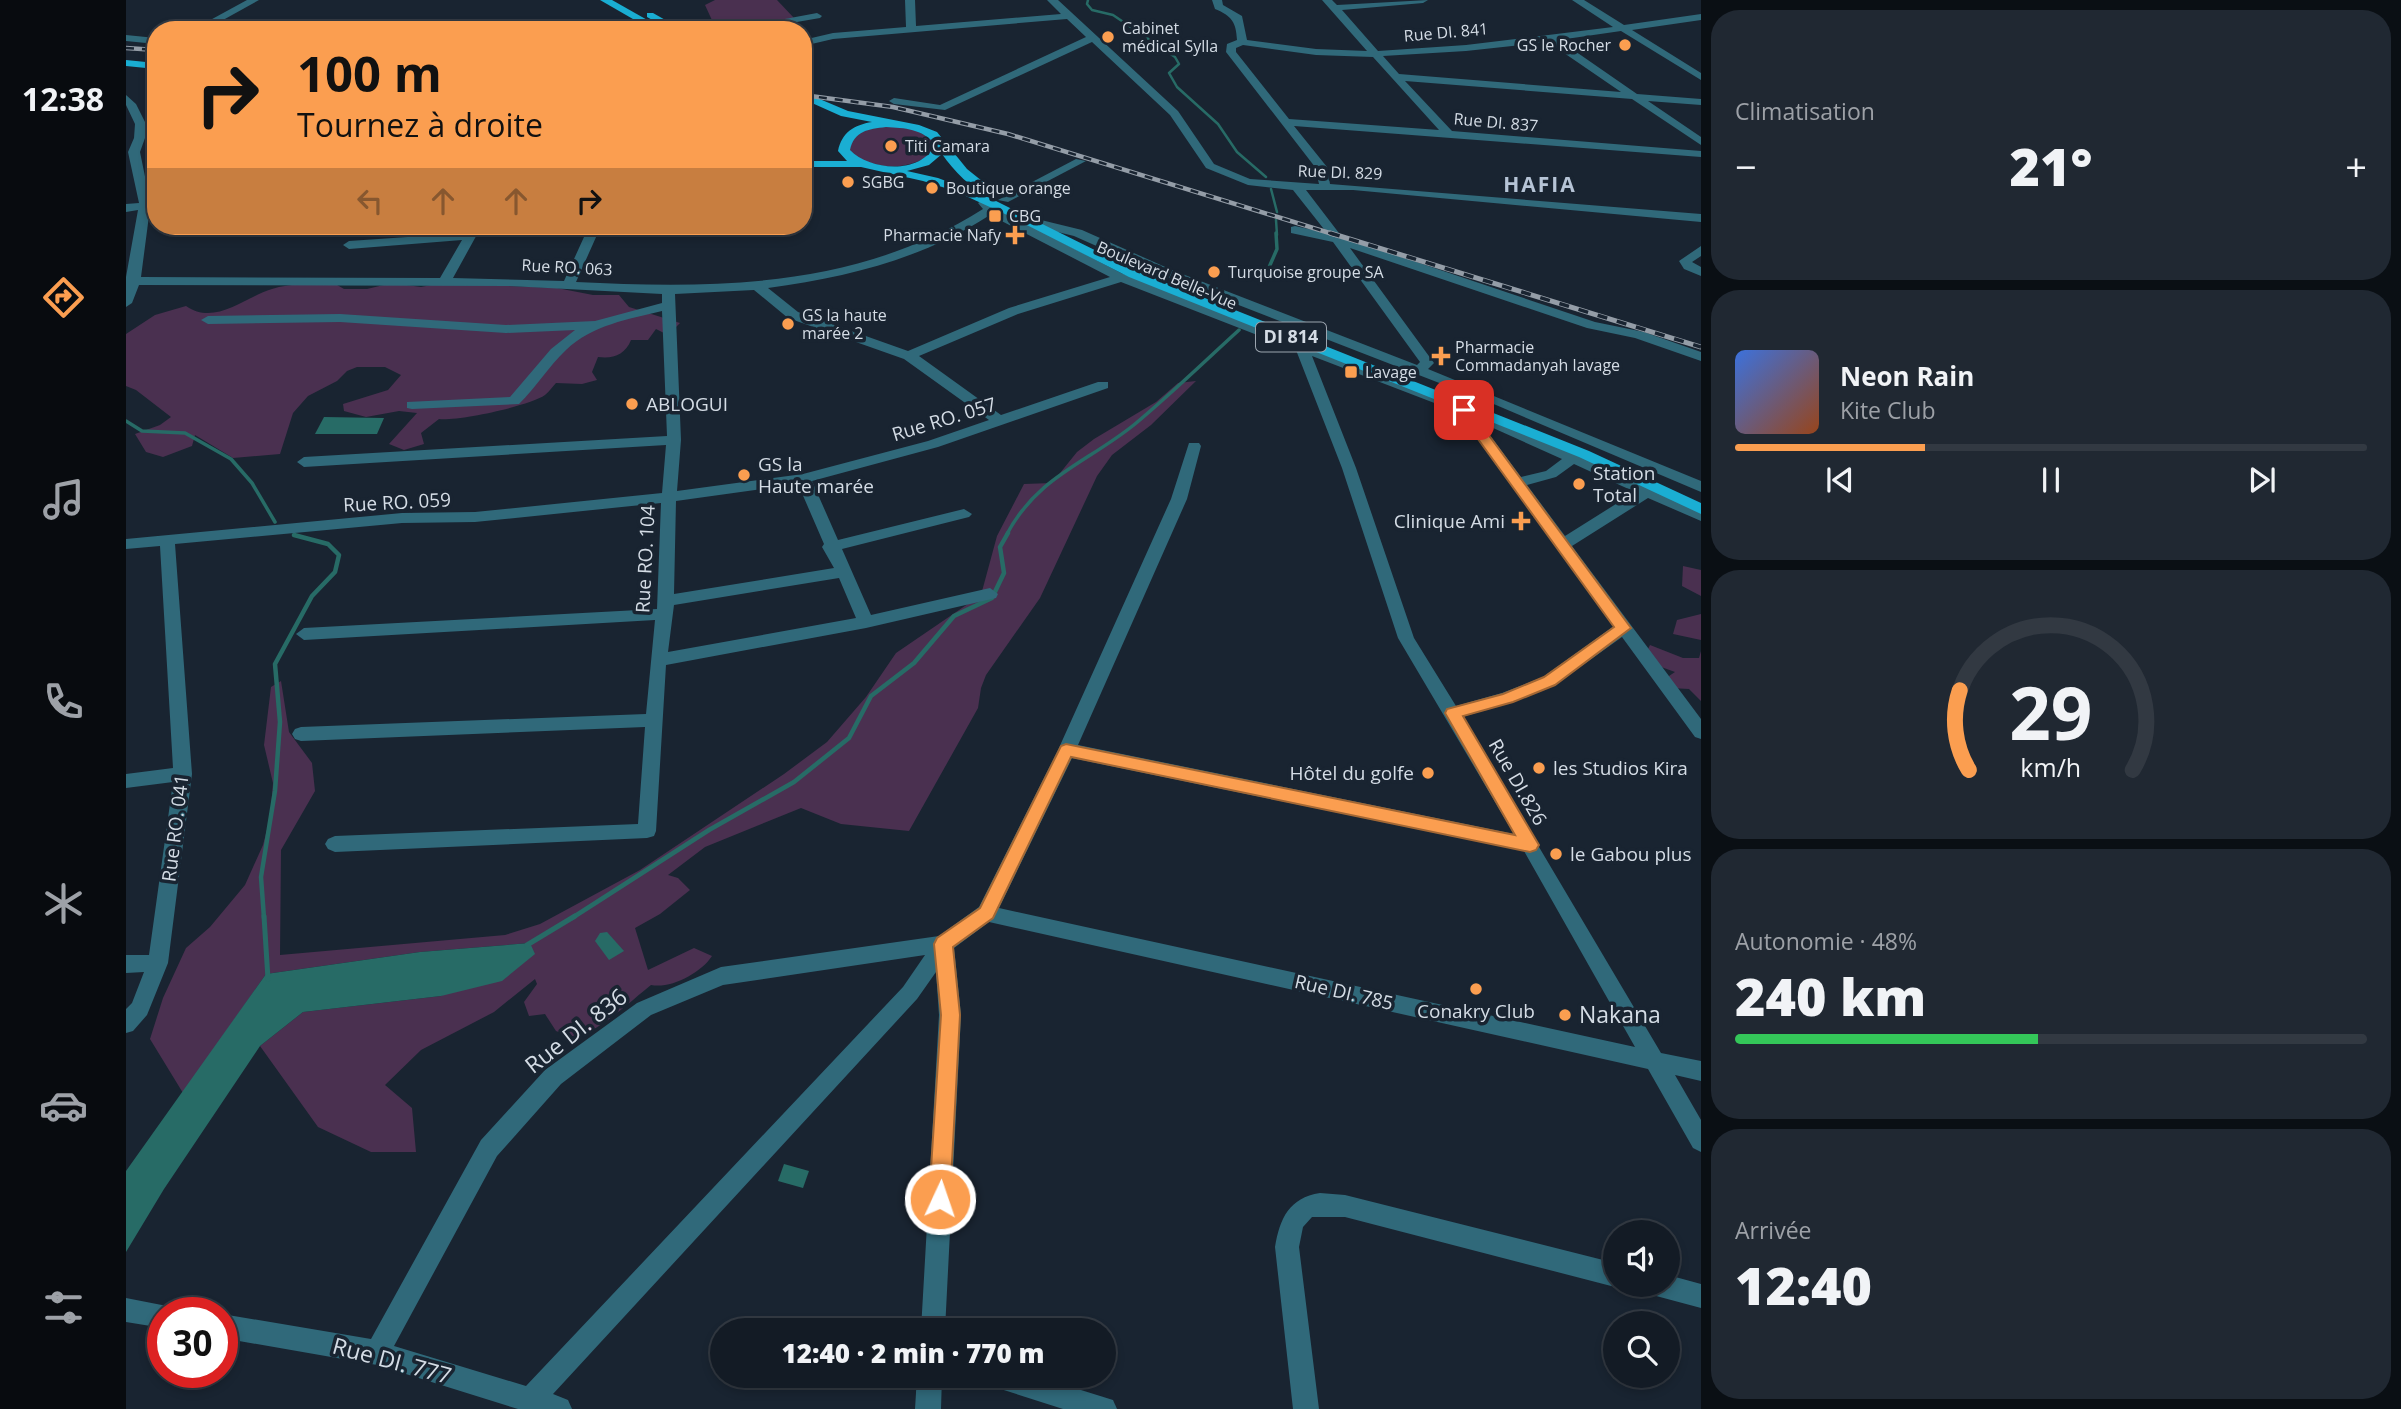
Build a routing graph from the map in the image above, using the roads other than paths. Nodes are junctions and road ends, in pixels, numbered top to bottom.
1 (254, 0) edge
2 (605, 0) edge
3 (624, 0) edge
4 (910, 0) edge
5 (1052, 0) edge
6 (1217, 0) edge
7 (1423, 0) edge
8 (1577, 0) edge
9 (815, 1) edge
10 (1331, 4) edge
11 (817, 16) junction
12 (1069, 16) junction
13 (1701, 17) edge
14 (214, 21) edge
15 (644, 21) edge
16 (662, 21) edge
17 (786, 21) edge
18 (1620, 28) junction
19 (911, 29) junction
20 (833, 36) junction
21 (126, 38) edge
22 (1092, 38) junction
23 (1549, 38) junction
24 (147, 40) edge
25 (812, 41) edge
26 (1239, 42) junction
27 (1373, 52) junction
28 (126, 63) edge
29 (147, 65) edge
30 (1399, 77) junction
31 (1701, 77) edge
32 (1634, 96) junction
33 (126, 98) edge
34 (812, 99) edge
35 (894, 101) dead end
36 (1701, 102) edge
37 (130, 108) edge
38 (812, 110) edge
39 (1288, 122) junction
40 (901, 123) junction
41 (843, 132) junction
42 (1448, 134) junction
43 (1701, 142) edge
44 (941, 144) junction
45 (135, 152) edge
46 (1701, 154) edge
47 (812, 155) edge
48 (1080, 160) dead end
49 (812, 164) edge
50 (862, 164) junction
51 (881, 169) junction
52 (1297, 187) junction
53 (1325, 187) junction
54 (147, 191) edge
55 (976, 195) junction
56 (1004, 200) junction
57 (147, 205) edge
58 (126, 208) edge
59 (990, 210) junction
60 (147, 218) edge
61 (1701, 218) edge
62 (1037, 223) junction
63 (1296, 230) dead end
64 (437, 235) edge
65 (470, 235) edge
66 (591, 235) edge
67 (1336, 239) junction
68 (349, 245) dead end
69 (1701, 250) edge
70 (1701, 272) edge
71 (1121, 278) junction
72 (130, 280) edge
73 (445, 281) junction
74 (568, 286) junction
75 (757, 286) junction
76 (668, 298) junction
77 (126, 303) edge
78 (208, 320) dead end
79 (596, 325) junction
80 (1303, 350) junction
81 (909, 356) junction
82 (1701, 357) edge
83 (1418, 370) junction
84 (1103, 385) dead end
85 (412, 405) dead end
86 (1464, 410) junction
87 (1001, 422) junction
88 (674, 440) junction
89 (1194, 446) dead end
90 (1574, 457) junction
91 (304, 462) dead end
92 (803, 479) junction
93 (1517, 483) junction
94 (1701, 487) edge
95 (1648, 491) junction
96 (669, 497) junction
97 (1701, 497) edge
98 (1701, 509) edge
99 (964, 514) dead end
100 (1701, 516) edge
101 (167, 539) junction
102 (126, 544) edge
103 (1562, 545) junction
104 (830, 547) junction
105 (842, 572) junction
106 (990, 594) dead end
107 (665, 608) junction
108 (866, 622) junction
109 (1623, 628) junction
110 (304, 634) dead end
111 (659, 660) junction
112 (1453, 713) junction
113 (654, 720) junction
114 (1701, 732) edge
115 (301, 734) dead end
116 (1066, 750) junction
117 (183, 774) junction
118 (126, 781) edge
119 (335, 844) dead end
120 (1530, 845) junction
121 (986, 913) junction
122 (944, 944) junction
123 (126, 964) edge
124 (158, 964) junction
125 (126, 1024) edge
126 (1656, 1062) junction
127 (1701, 1071) edge
128 (1701, 1141) edge
129 (1603, 1272) edge
130 (1680, 1291) edge
131 (1701, 1296) edge
132 (934, 1318) edge
133 (238, 1329) edge
134 (377, 1353) junction
135 (929, 1388) edge
136 (1036, 1388) edge
137 (530, 1401) junction
138 (559, 1409) edge
139 (928, 1409) edge
140 (1104, 1409) edge
141 (1306, 1409) edge

1 - 14 street
2 - 15 main road
3 - 16 main road
4 - 19 street
5 - 12 street, Rue DI. 829
6 - 26 street
7 - 10 street
8 - 18 street
9 - 11 street
10 - 27 street
11 - 17 street
11 - 20 street
12 - 19 street
12 - 22 street, Rue DI. 829
13 - 18 street, Rue DI. 841
18 - 23 street, Rue DI. 841
18 - 31 street
19 - 20 street
20 - 25 street
21 - 24 street
22 - 35 street
22 - 52 street, Rue DI. 829
23 - 27 street, Rue DI. 841
23 - 32 street
26 - 27 street, Rue DI. 841
26 - 39 street
27 - 30 street
28 - 29 main road
30 - 32 street
30 - 42 street
32 - 36 street
32 - 43 street
33 - 37 street
34 - 40 main road
37 - 45 street
38 - 41 main road
39 - 42 street, Rue DI. 837
39 - 53 street
40 - 41 main road
40 - 44 main road
41 - 47 main road
41 - 50 main road
42 - 46 street, Rue DI. 837
44 - 51 main road
44 - 56 main road, Boulevard Belle-Vue / DI 814
45 - 54 street
48 - 56 street
49 - 50 main road
50 - 51 main road
51 - 55 main road, Boulevard Belle-Vue / DI 814
52 - 53 street, Rue DI. 829
52 - 67 street
53 - 61 street, Rue DI. 829
55 - 59 street, Boulevard Belle-Vue
55 - 98 main road, Boulevard Belle-Vue / DI 814
56 - 62 main road, Boulevard Belle-Vue / DI 814
57 - 58 street
59 - 71 street, Boulevard Belle-Vue
59 - 75 street, Rue RO. 063
60 - 72 street
62 - 83 street, Boulevard Belle-Vue
62 - 97 main road, Boulevard Belle-Vue / DI 814
63 - 67 street
64 - 68 street
65 - 73 street
66 - 74 street
67 - 82 street
67 - 83 street
69 - 70 street
71 - 80 street, Boulevard Belle-Vue
71 - 81 street
72 - 73 street, Rue RO. 063
72 - 77 street
73 - 74 street, Rue RO. 063
74 - 76 street, Rue RO. 063
75 - 76 street, Rue RO. 063
75 - 81 street
76 - 79 street
76 - 88 street, Rue RO. 104
78 - 79 street
79 - 85 street
80 - 86 street, Boulevard Belle-Vue
80 - 112 street, Rue DI.826
81 - 87 street
83 - 94 street, Boulevard Belle-Vue
84 - 87 street, Rue RO. 057
86 - 90 street, Boulevard Belle-Vue
86 - 93 street
87 - 92 street, Rue RO. 057
88 - 91 street
88 - 96 street, Rue RO. 104
89 - 116 street
90 - 93 street
90 - 95 street, Boulevard Belle-Vue
92 - 96 street, Rue RO. 057
92 - 104 street
93 - 103 street
95 - 100 street, Boulevard Belle-Vue
95 - 103 street
96 - 101 street, Rue RO. 059
96 - 107 street, Rue RO. 104
99 - 104 street
101 - 102 street, Rue RO. 059
101 - 117 street, Rue RO. 041
103 - 109 street
104 - 105 street
105 - 107 street
105 - 108 street
106 - 108 street
107 - 110 street
107 - 111 street, Rue RO. 104
108 - 111 street
109 - 112 street
109 - 114 street
111 - 113 street, Rue RO. 104
112 - 120 street, Rue DI.826
113 - 115 street
113 - 119 street, Rue RO. 104
116 - 120 street
116 - 121 street
117 - 118 street
117 - 124 street, Rue RO. 041
120 - 126 street, Rue DI.826
121 - 122 street
121 - 126 street, Rue DI. 785
122 - 132 street
122 - 134 street, Rue DI. 836
122 - 137 street
123 - 124 street
124 - 125 street, Rue RO. 041
126 - 127 street, Rue DI. 785
126 - 128 street, Rue DI.826
129 - 141 street
130 - 131 street
133 - 134 street, Rue DI. 777
134 - 137 street, Rue DI. 777
135 - 139 street
136 - 140 street
137 - 138 street, Rue DI. 777

